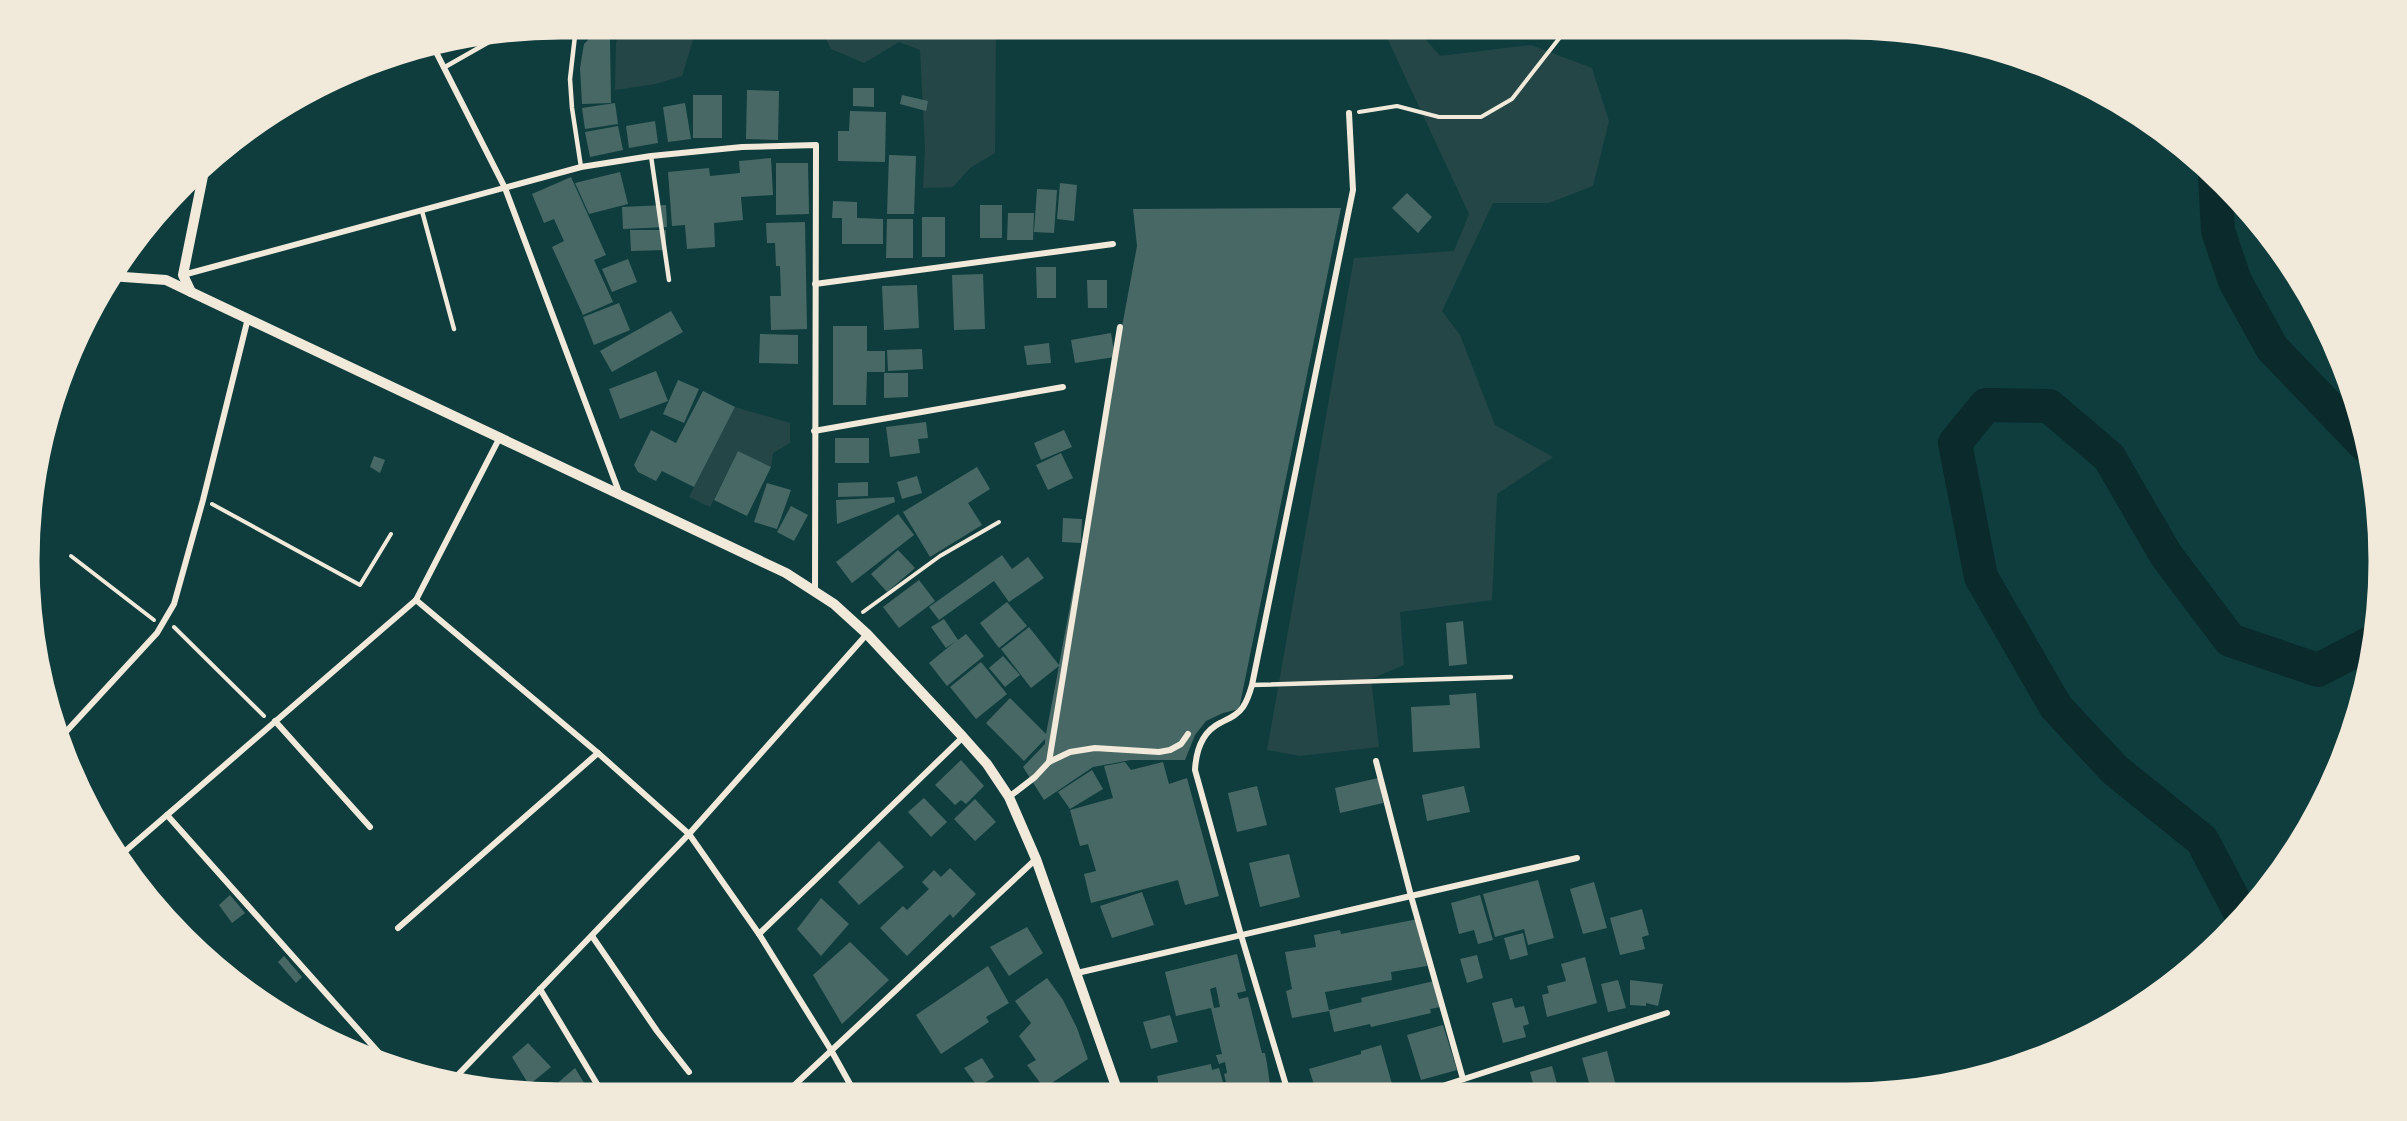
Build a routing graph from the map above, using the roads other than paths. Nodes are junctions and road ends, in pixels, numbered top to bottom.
1 (575, 38) edge
2 (488, 43) edge
3 (437, 52) edge
4 (445, 67) junction
5 (1349, 113) road end
6 (651, 156) junction
7 (581, 167) junction
8 (202, 180) edge
9 (505, 188) junction
10 (422, 211) junction
11 (1113, 244) dead end
12 (183, 275) junction
13 (122, 277) edge
14 (166, 280) junction
15 (669, 280) dead end
16 (815, 284) junction
17 (191, 292) junction
18 (248, 318) junction
19 (1120, 327) dead end
20 (454, 329) dead end
21 (1063, 387) dead end
22 (814, 431) junction
23 (500, 437) junction
24 (619, 492) junction
25 (815, 590) junction
26 (416, 600) junction
27 (867, 634) junction
28 (1510, 677) dead end
29 (1252, 685) junction
30 (274, 722) junction
31 (66, 732) edge
32 (1188, 734) dead end
33 (963, 736) junction
34 (598, 753) junction
35 (1376, 761) dead end
36 (1049, 762) junction
37 (1010, 797) junction
38 (167, 815) junction
39 (370, 827) dead end
40 (689, 834) junction
41 (126, 851) edge
42 (1577, 858) dead end
43 (1036, 860) junction
44 (1411, 896) junction
45 (398, 928) dead end
46 (759, 934) junction
47 (1240, 935) junction
48 (592, 936) junction
49 (1077, 973) junction
50 (540, 989) junction
51 (1667, 1013) dead end
52 (377, 1050) edge
53 (831, 1050) junction
54 (689, 1072) dead end
55 (461, 1074) edge
56 (1463, 1079) junction
57 (597, 1084) edge
58 (795, 1084) edge
59 (850, 1084) edge
60 (1115, 1084) edge
61 (1286, 1084) edge
62 (1448, 1084) edge

1 - 7 lane
2 - 4 lane
3 - 4 street
4 - 9 street
5 - 29 street
6 - 7 street
6 - 15 lane
6 - 16 street
7 - 9 street
8 - 12 street
9 - 10 street
9 - 24 street
10 - 12 street
10 - 20 lane
11 - 16 street
12 - 14 street
12 - 17 street
13 - 14 street
14 - 17 street
16 - 22 street
17 - 18 street
18 - 23 street
18 - 31 street
19 - 36 street
21 - 22 street
22 - 25 street
23 - 24 street
23 - 26 street
24 - 25 street
25 - 27 street
26 - 30 street
26 - 34 street
27 - 33 street
27 - 40 street
28 - 29 lane
29 - 47 street
30 - 38 street
30 - 39 street
32 - 36 street
33 - 37 street
33 - 46 street
34 - 40 street
34 - 45 street
35 - 44 street
36 - 37 street
37 - 43 street
38 - 41 street
38 - 52 street
40 - 46 street
40 - 48 street
42 - 44 street
43 - 49 street
43 - 53 street
44 - 47 street
44 - 56 street
46 - 53 street
47 - 49 street
47 - 61 street
48 - 50 street
48 - 54 street
49 - 60 street
50 - 55 street
50 - 57 street
51 - 56 street
53 - 58 street
53 - 59 street
56 - 62 street

